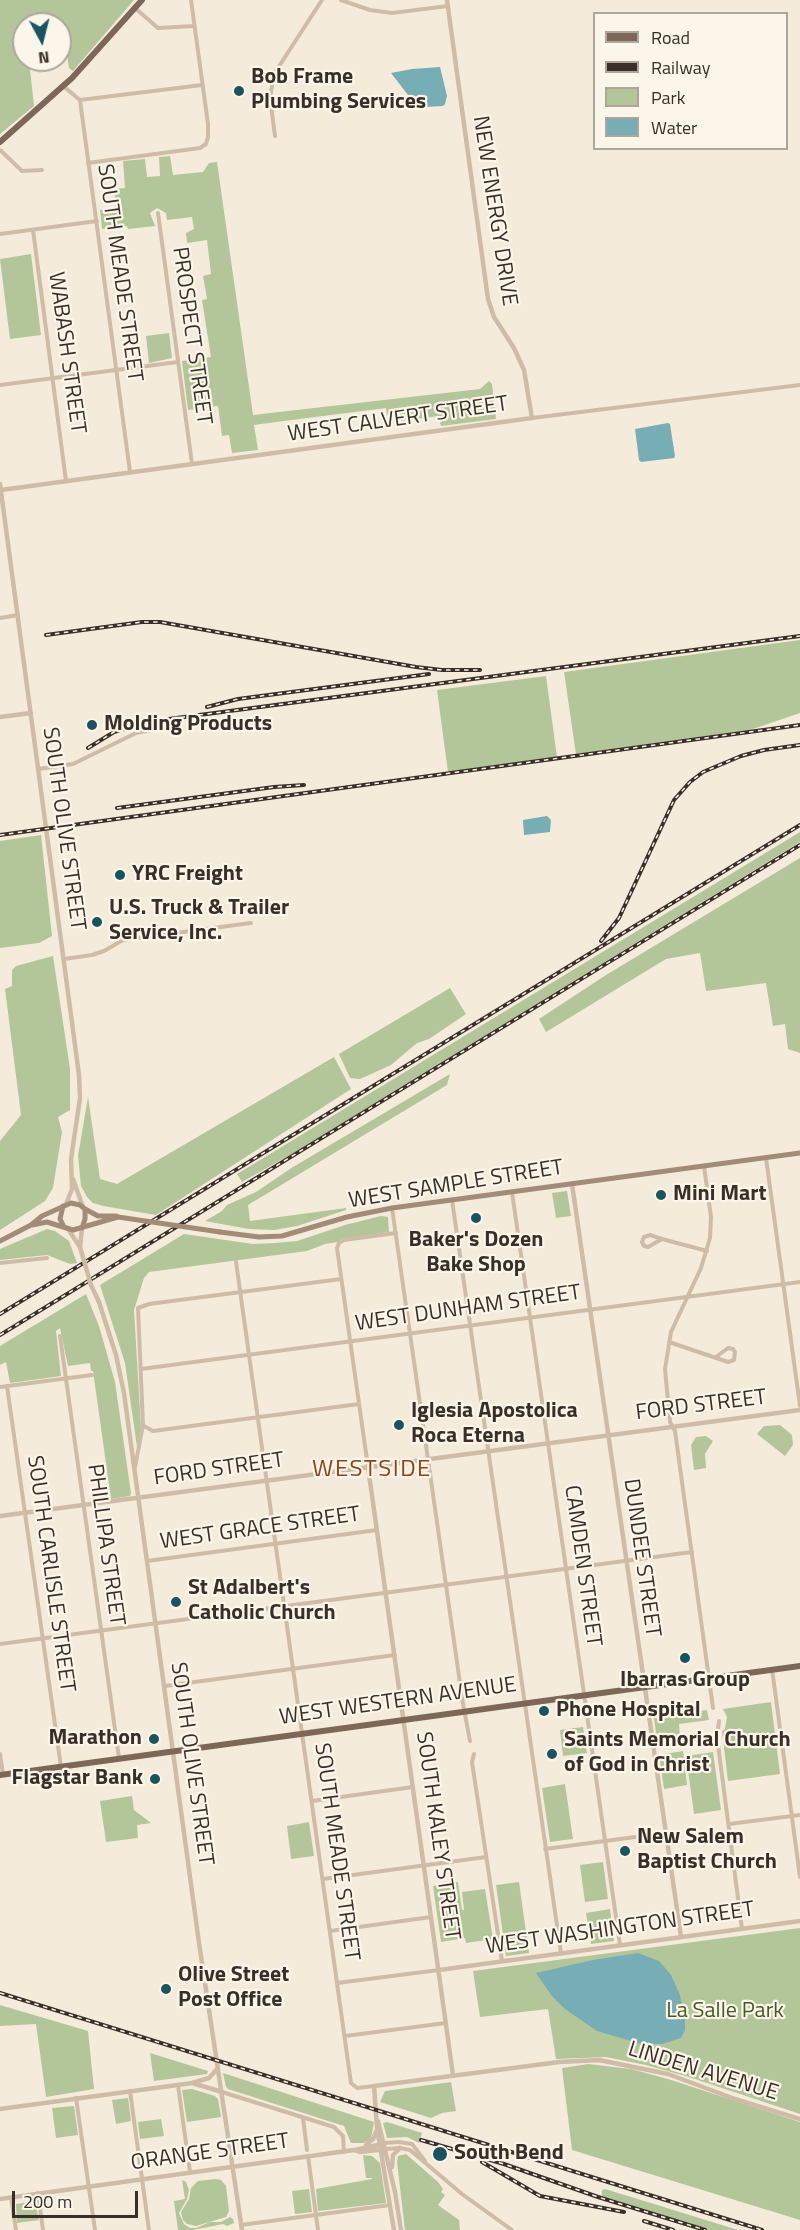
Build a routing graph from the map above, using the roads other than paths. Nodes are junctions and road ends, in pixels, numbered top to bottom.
1 (142, 0) edge
2 (191, 0) edge
3 (322, 0) edge
4 (342, 0) edge
5 (447, 3) edge
6 (135, 8) junction
7 (194, 26) junction
8 (202, 85) junction
9 (63, 86) junction
10 (80, 100) junction
11 (275, 136) dead end
12 (0, 142) edge
13 (0, 150) edge
14 (88, 162) junction
15 (42, 170) dead end
16 (158, 213) dead end
17 (97, 221) junction
18 (33, 230) junction
19 (0, 234) edge
20 (178, 362) junction
21 (116, 370) junction
22 (53, 378) junction
23 (800, 385) edge
24 (0, 386) edge
25 (532, 418) junction
26 (192, 464) junction
27 (129, 472) junction
28 (66, 481) junction
29 (0, 483) edge
30 (0, 490) edge
31 (18, 615) junction
32 (0, 618) edge
33 (31, 713) junction
34 (0, 717) edge
35 (163, 728) dead end
36 (38, 770) junction
37 (251, 923) dead end
38 (64, 959) junction
39 (800, 1154) edge
40 (766, 1158) junction
41 (704, 1166) junction
42 (73, 1179) junction
43 (572, 1184) junction
44 (512, 1192) junction
45 (452, 1199) junction
46 (65, 1205) junction
47 (84, 1208) junction
48 (392, 1208) junction
49 (118, 1217) junction
50 (31, 1225) junction
51 (66, 1228) junction
52 (82, 1228) junction
53 (396, 1233) junction
54 (662, 1239) junction
55 (0, 1241) edge
56 (80, 1247) junction
57 (707, 1251) junction
58 (48, 1258) dead end
59 (236, 1262) dead end
60 (0, 1263) edge
61 (341, 1279) junction
62 (800, 1282) edge
63 (783, 1284) junction
64 (240, 1292) junction
65 (687, 1296) junction
66 (590, 1310) junction
67 (530, 1317) junction
68 (470, 1326) junction
69 (410, 1334) junction
70 (60, 1336) dead end
71 (350, 1341) junction
72 (669, 1342) junction
73 (249, 1355) junction
74 (716, 1357) junction
75 (141, 1370) junction
76 (92, 1375) dead end
77 (66, 1378) junction
78 (7, 1386) junction
79 (0, 1387) edge
80 (359, 1404) junction
81 (800, 1408) edge
82 (258, 1418) junction
83 (143, 1425) junction
84 (672, 1426) junction
85 (153, 1431) junction
86 (607, 1435) junction
87 (142, 1439) junction
88 (548, 1443) junction
89 (488, 1451) junction
90 (428, 1459) junction
91 (368, 1467) junction
92 (134, 1470) junction
93 (266, 1480) junction
94 (138, 1498) junction
95 (83, 1505) junction
96 (25, 1513) junction
97 (0, 1516) edge
98 (377, 1530) junction
99 (275, 1544) junction
100 (692, 1552) junction
101 (625, 1560) junction
102 (147, 1561) junction
103 (565, 1569) junction
104 (506, 1577) junction
105 (446, 1585) junction
106 (386, 1593) junction
107 (284, 1606) junction
108 (156, 1624) junction
109 (100, 1631) junction
110 (43, 1638) junction
111 (0, 1644) edge
112 (395, 1655) junction
113 (800, 1666) edge
114 (293, 1669) junction
115 (772, 1669) junction
116 (709, 1678) junction
117 (165, 1686) junction
118 (643, 1687) junction
119 (583, 1695) junction
120 (524, 1703) junction
121 (713, 1708) dead end
122 (465, 1711) junction
123 (404, 1719) junction
124 (719, 1721) dead end
125 (302, 1733) junction
126 (470, 1741) dead end
127 (173, 1751) junction
128 (0, 1754) edge
129 (474, 1754) dead end
130 (119, 1758) junction
131 (61, 1767) junction
132 (1, 1775) edge
133 (413, 1787) junction
134 (312, 1801) junction
135 (800, 1815) edge
136 (792, 1816) junction
137 (729, 1824) junction
138 (665, 1833) junction
139 (605, 1841) junction
140 (545, 1849) junction
141 (486, 1857) junction
142 (424, 1865) junction
143 (800, 1877) edge
144 (323, 1879) junction
145 (431, 1917) junction
146 (800, 1921) edge
147 (742, 1929) junction
148 (330, 1931) junction
149 (681, 1937) junction
150 (621, 1945) junction
151 (561, 1953) junction
152 (502, 1961) junction
153 (439, 1970) junction
154 (337, 1983) junction
155 (446, 2023) junction
156 (345, 2036) junction
157 (217, 2066) junction
158 (453, 2075) junction
159 (192, 2083) junction
160 (178, 2085) junction
161 (374, 2086) junction
162 (130, 2091) junction
163 (222, 2092) junction
164 (76, 2098) junction
165 (0, 2109) edge
166 (303, 2118) junction
167 (378, 2119) junction
168 (800, 2119) edge
169 (377, 2128) junction
170 (365, 2146) junction
171 (383, 2146) junction
172 (400, 2148) junction
173 (307, 2150) dead end
174 (354, 2150) junction
175 (344, 2151) junction
176 (308, 2157) junction
177 (233, 2166) junction
178 (433, 2171) junction
179 (190, 2172) junction
180 (392, 2176) junction
181 (142, 2179) junction
182 (89, 2186) junction
183 (38, 2193) junction
184 (11, 2197) junction
185 (0, 2199) edge
186 (390, 2205) junction
187 (316, 2215) junction
188 (241, 2228) edge
189 (16, 2230) edge
190 (43, 2230) edge
191 (95, 2230) edge
192 (149, 2230) edge
193 (318, 2230) edge
194 (394, 2230) edge
195 (400, 2230) edge
196 (512, 2230) edge

1 - 6 main road
2 - 7 street
3 - 11 street
4 - 5 street
5 - 25 street, NEW ENERGY DRIVE
6 - 7 street
6 - 9 main road
7 - 8 street
8 - 10 street
8 - 14 street
9 - 10 street
9 - 12 main road
10 - 14 street, SOUTH MEADE STREET
13 - 15 street
14 - 17 street, SOUTH MEADE STREET
16 - 20 street, PROSPECT STREET
17 - 18 street
17 - 21 street, SOUTH MEADE STREET
18 - 19 street
18 - 22 street, WABASH STREET
20 - 21 street
20 - 26 street, PROSPECT STREET
21 - 22 street
21 - 27 street, SOUTH MEADE STREET
22 - 24 street
22 - 28 street, WABASH STREET
23 - 25 street, WEST CALVERT STREET
25 - 26 street, WEST CALVERT STREET
26 - 27 street, WEST CALVERT STREET
27 - 28 street, WEST CALVERT STREET
28 - 30 street, WEST CALVERT STREET
29 - 30 street, SOUTH OLIVE STREET
30 - 31 street, SOUTH OLIVE STREET
31 - 32 street
31 - 33 street, SOUTH OLIVE STREET
33 - 34 street
33 - 36 street, SOUTH OLIVE STREET
35 - 36 street
36 - 38 street, SOUTH OLIVE STREET
37 - 38 street
38 - 42 street, SOUTH OLIVE STREET
39 - 40 main road, WEST SAMPLE STREET
40 - 41 main road, WEST SAMPLE STREET
40 - 63 street
41 - 43 main road, WEST SAMPLE STREET
41 - 57 street
42 - 46 street, SOUTH OLIVE STREET
42 - 47 street, SOUTH OLIVE STREET
43 - 44 main road, WEST SAMPLE STREET
43 - 66 street, DUNDEE STREET
44 - 45 main road, WEST SAMPLE STREET
44 - 67 street, CAMDEN STREET
45 - 48 main road, WEST SAMPLE STREET
45 - 68 street
46 - 47 main road
46 - 50 main road
46 - 51 main road
47 - 49 main road, WEST SAMPLE STREET
47 - 52 main road
48 - 49 main road, WEST SAMPLE STREET, bridge
48 - 53 street
49 - 52 main road, WEST SAMPLE STREET
50 - 51 main road
50 - 55 main road
51 - 52 main road
51 - 56 street, SOUTH OLIVE STREET
52 - 56 street, SOUTH OLIVE STREET
53 - 61 street, SOUTH KALEY STREET
53 - 69 street
54 - 54 street
54 - 57 street
56 - 92 street, SOUTH OLIVE STREET, bridge
57 - 65 street
58 - 60 street
59 - 64 street, SOUTH MEADE STREET
61 - 64 street
61 - 71 street, SOUTH KALEY STREET
62 - 63 street, WEST DUNHAM STREET
63 - 65 street, WEST DUNHAM STREET
63 - 81 street
64 - 73 street, SOUTH MEADE STREET
64 - 75 street, SOUTH OLIVE STREET
65 - 66 street, WEST DUNHAM STREET
65 - 72 street
66 - 67 street, WEST DUNHAM STREET
66 - 86 street, DUNDEE STREET
67 - 68 street, WEST DUNHAM STREET
67 - 88 street, CAMDEN STREET
68 - 69 street, WEST DUNHAM STREET
68 - 89 street
69 - 71 street, WEST DUNHAM STREET
69 - 90 street
70 - 77 street, PHILLIPA STREET
71 - 73 street, WEST DUNHAM STREET
71 - 80 street, SOUTH KALEY STREET
72 - 74 street
72 - 84 street
73 - 75 street, WEST DUNHAM STREET
73 - 82 street, SOUTH MEADE STREET
74 - 74 street
75 - 83 street, SOUTH OLIVE STREET
76 - 77 street
77 - 78 street
77 - 95 street, PHILLIPA STREET
78 - 79 street
78 - 96 street, SOUTH CARLISLE STREET
80 - 82 street
80 - 91 street, SOUTH KALEY STREET
81 - 84 street, FORD STREET
82 - 85 street
82 - 93 street, SOUTH MEADE STREET
83 - 85 street
83 - 87 street, SOUTH OLIVE STREET
84 - 86 street, FORD STREET
84 - 100 street
85 - 87 street
86 - 88 street, FORD STREET
86 - 101 street, DUNDEE STREET
87 - 92 street, SOUTH OLIVE STREET
88 - 89 street, FORD STREET
88 - 103 street, CAMDEN STREET
89 - 90 street, FORD STREET
89 - 104 street
90 - 91 street, FORD STREET
90 - 105 street
91 - 93 street, FORD STREET
91 - 98 street, SOUTH KALEY STREET
92 - 94 street, SOUTH OLIVE STREET
93 - 94 street, FORD STREET
93 - 99 street, SOUTH MEADE STREET
94 - 95 street, FORD STREET
94 - 102 street, SOUTH OLIVE STREET
95 - 96 street, FORD STREET
95 - 109 street, PHILLIPA STREET
96 - 97 street, FORD STREET
96 - 110 street, SOUTH CARLISLE STREET
98 - 99 street, WEST GRACE STREET
98 - 106 street, SOUTH KALEY STREET
99 - 102 street, WEST GRACE STREET
99 - 107 street, SOUTH MEADE STREET
100 - 101 street
100 - 116 street
101 - 103 street
101 - 118 street, DUNDEE STREET
102 - 108 street, SOUTH OLIVE STREET
103 - 104 street
103 - 119 street, CAMDEN STREET
104 - 105 street
104 - 120 street
105 - 106 street
105 - 122 street
106 - 107 street
106 - 112 street, SOUTH KALEY STREET
107 - 108 street
107 - 114 street, SOUTH MEADE STREET
108 - 109 street
108 - 117 street, SOUTH OLIVE STREET
109 - 110 street
109 - 130 street, PHILLIPA STREET
110 - 111 street
110 - 131 street, SOUTH CARLISLE STREET
112 - 114 street
112 - 123 street, SOUTH KALEY STREET
113 - 115 main road, WEST WESTERN AVENUE
114 - 117 street
114 - 125 street, SOUTH MEADE STREET
115 - 116 main road, WEST WESTERN AVENUE
115 - 136 street
116 - 118 main road, WEST WESTERN AVENUE
116 - 121 street
117 - 127 street, SOUTH OLIVE STREET
118 - 119 main road, WEST WESTERN AVENUE
118 - 138 street, DUNDEE STREET
119 - 120 main road, WEST WESTERN AVENUE
119 - 139 street, CAMDEN STREET
120 - 122 main road, WEST WESTERN AVENUE
120 - 140 street
122 - 123 main road, WEST WESTERN AVENUE
122 - 126 street
123 - 125 main road, WEST WESTERN AVENUE
123 - 133 street, SOUTH KALEY STREET
124 - 137 street
125 - 127 main road, WEST WESTERN AVENUE
125 - 134 street, SOUTH MEADE STREET
127 - 130 main road, WEST WESTERN AVENUE
127 - 157 street, SOUTH OLIVE STREET
128 - 132 street
129 - 141 street
130 - 131 main road, WEST WESTERN AVENUE
131 - 132 main road, WEST WESTERN AVENUE
133 - 134 street
133 - 142 street, SOUTH KALEY STREET
134 - 144 street, SOUTH MEADE STREET
135 - 136 street
136 - 137 street
136 - 143 street
137 - 147 street
138 - 139 street
138 - 149 street, DUNDEE STREET
139 - 140 street
139 - 150 street, CAMDEN STREET
140 - 151 street
141 - 142 street
141 - 152 street
142 - 144 street
142 - 145 street, SOUTH KALEY STREET
144 - 148 street, SOUTH MEADE STREET
145 - 148 street
145 - 153 street, SOUTH KALEY STREET
146 - 147 street, WEST WASHINGTON STREET
147 - 149 street, WEST WASHINGTON STREET
148 - 154 street, SOUTH MEADE STREET
149 - 150 street, WEST WASHINGTON STREET
150 - 151 street, WEST WASHINGTON STREET
151 - 152 street, WEST WASHINGTON STREET
152 - 153 street, WEST WASHINGTON STREET
153 - 154 street, WEST WASHINGTON STREET
153 - 155 street, SOUTH KALEY STREET
154 - 156 street, SOUTH MEADE STREET
155 - 156 street
155 - 158 street, SOUTH KALEY STREET
156 - 161 street, SOUTH MEADE STREET
157 - 159 street
157 - 163 street, SOUTH OLIVE STREET
158 - 161 street, LINDEN AVENUE
158 - 168 street, LINDEN AVENUE
159 - 160 street
159 - 163 street
160 - 162 street
160 - 179 street
161 - 167 street
162 - 164 street
162 - 181 street
163 - 166 street
163 - 177 street, SOUTH OLIVE STREET
164 - 165 street
164 - 182 street
166 - 173 street
166 - 175 street
167 - 169 street
167 - 171 street
169 - 170 street
169 - 171 street
170 - 171 street, ORANGE STREET
170 - 174 street, ORANGE STREET
171 - 172 street
171 - 174 street, ORANGE STREET
171 - 178 street
171 - 180 street
171 - 186 street
172 - 178 street
172 - 180 street
174 - 175 street, ORANGE STREET
175 - 176 street, ORANGE STREET
176 - 177 street, ORANGE STREET
176 - 187 street
177 - 179 street, ORANGE STREET
177 - 188 street, SOUTH OLIVE STREET
178 - 196 street
179 - 181 street, ORANGE STREET
180 - 195 street
181 - 182 street, ORANGE STREET
181 - 192 street
182 - 183 street, ORANGE STREET
182 - 191 street
183 - 184 street, ORANGE STREET
183 - 190 street
184 - 185 street, ORANGE STREET
184 - 189 street
186 - 187 street
186 - 194 street
187 - 188 street
187 - 193 street

